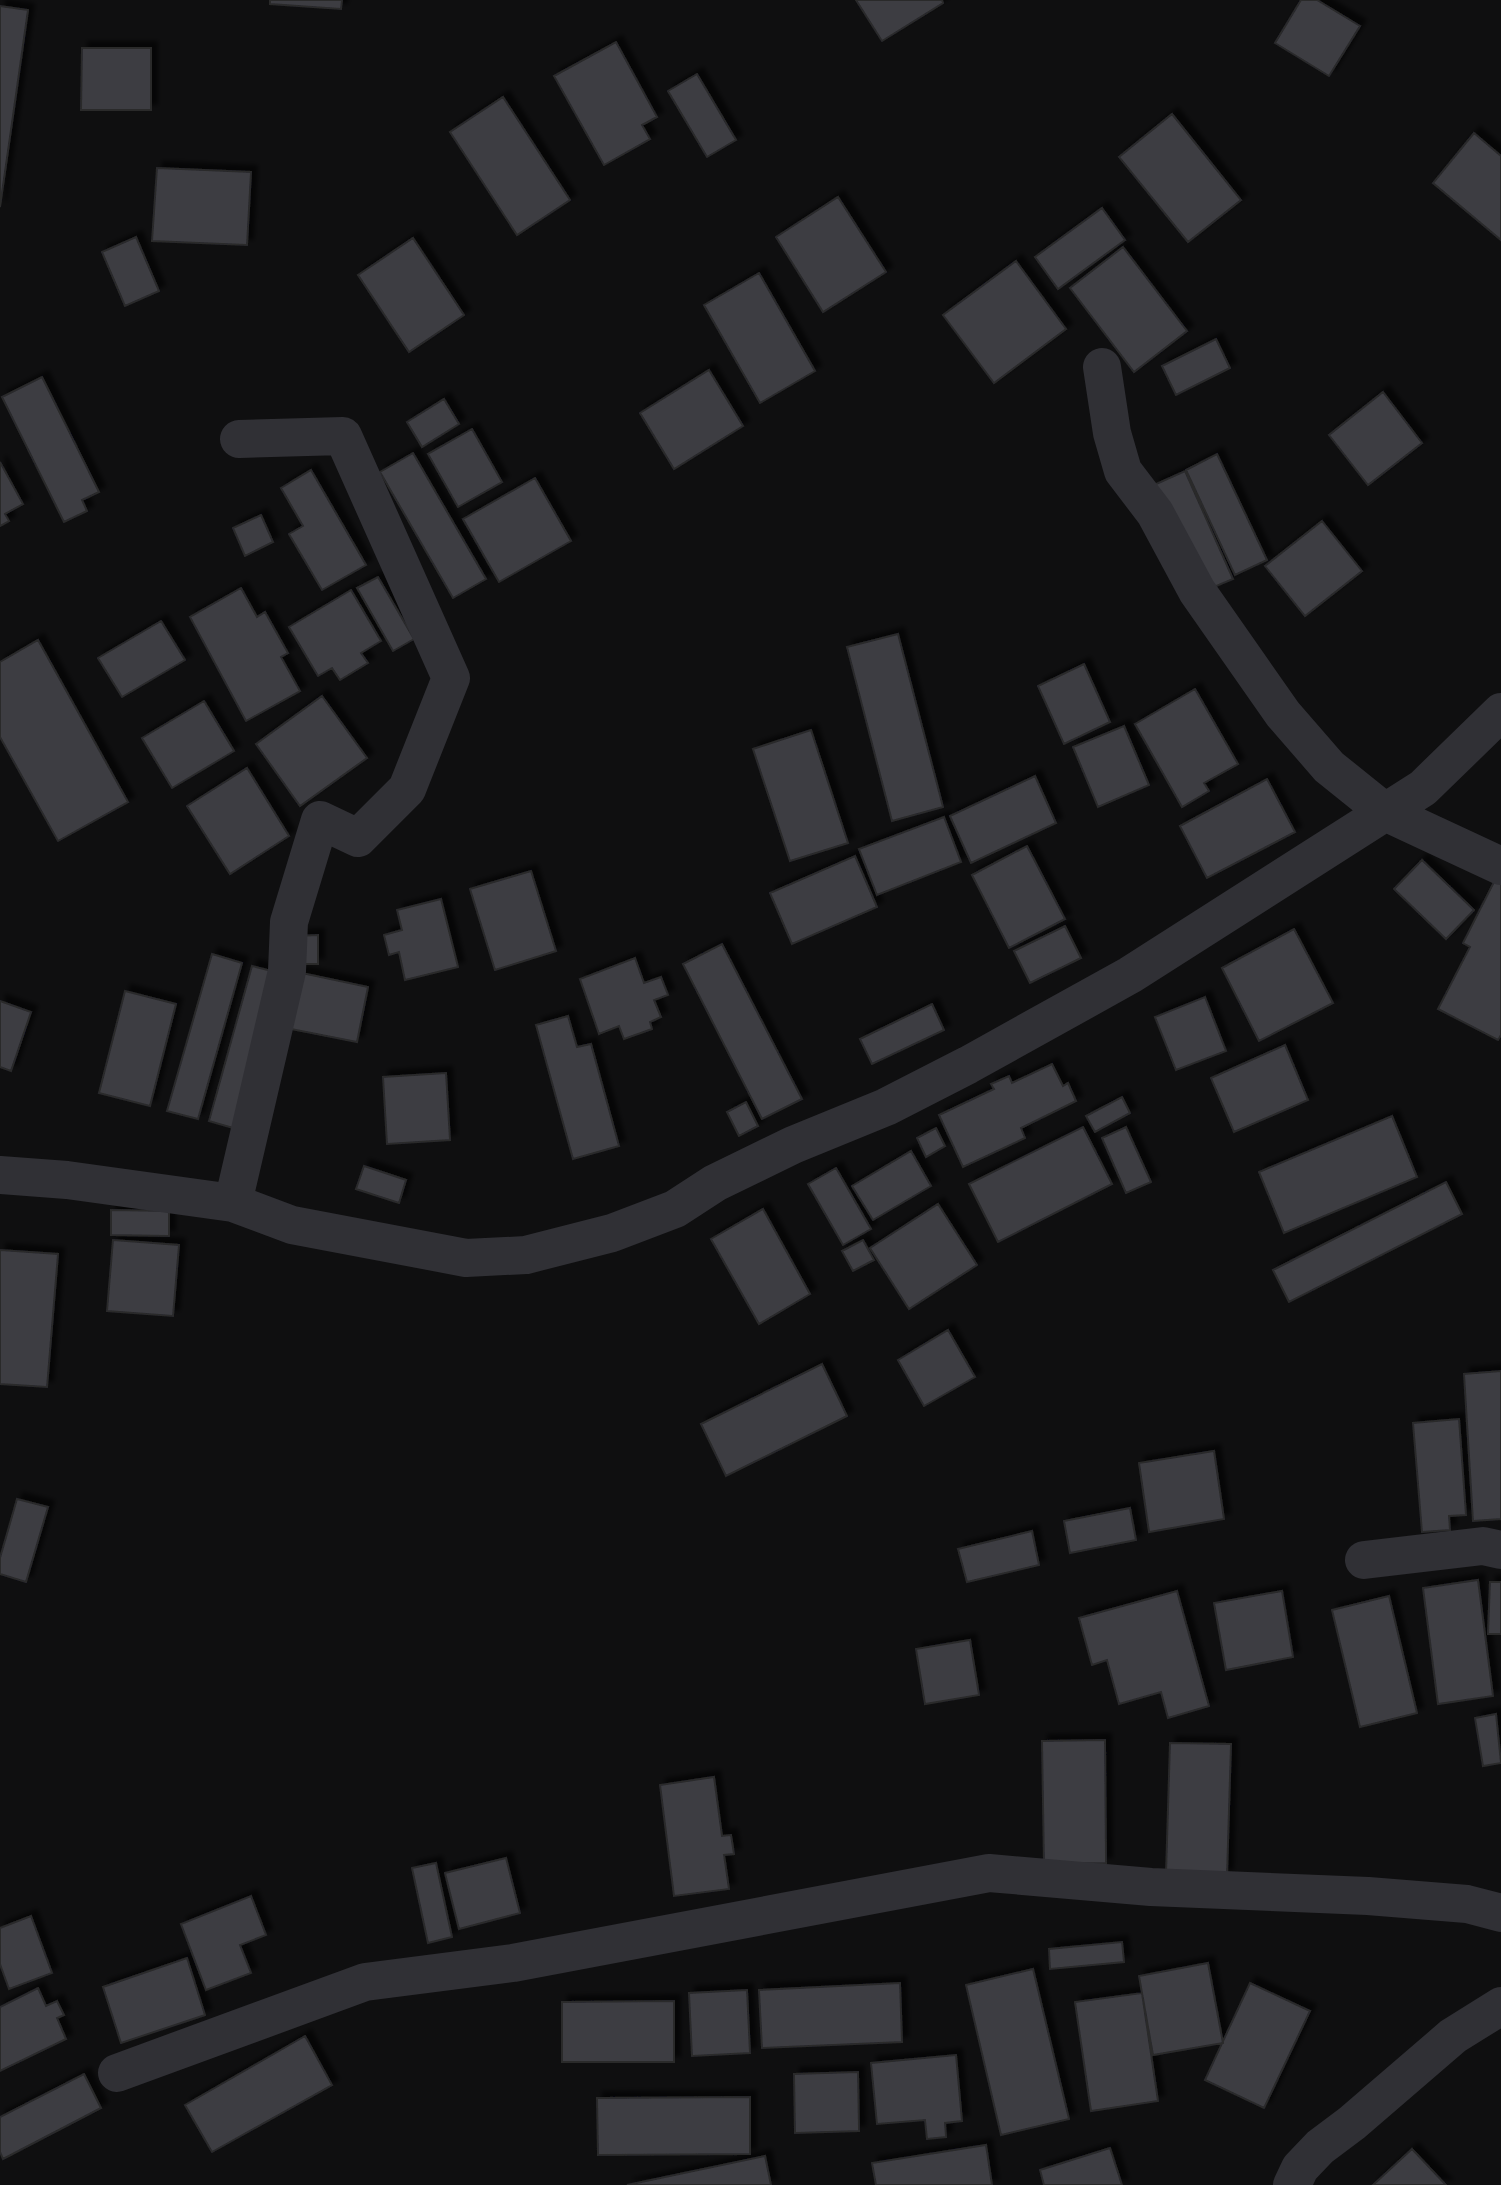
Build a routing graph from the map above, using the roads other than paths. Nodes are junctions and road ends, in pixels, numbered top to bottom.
1 (1102, 367) dead end
2 (239, 439) dead end
3 (1501, 712) edge
4 (1385, 813) junction
5 (1501, 866) edge
6 (0, 1175) edge
7 (233, 1203) junction
8 (1501, 1550) edge
9 (1364, 1560) dead end
10 (1501, 1913) edge
11 (1501, 2006) edge
12 (117, 2073) dead end
13 (1292, 2185) edge

1 - 4 street
2 - 7 street
3 - 4 street
4 - 5 street
4 - 7 street
6 - 7 street
8 - 9 street
10 - 12 street
11 - 13 street

